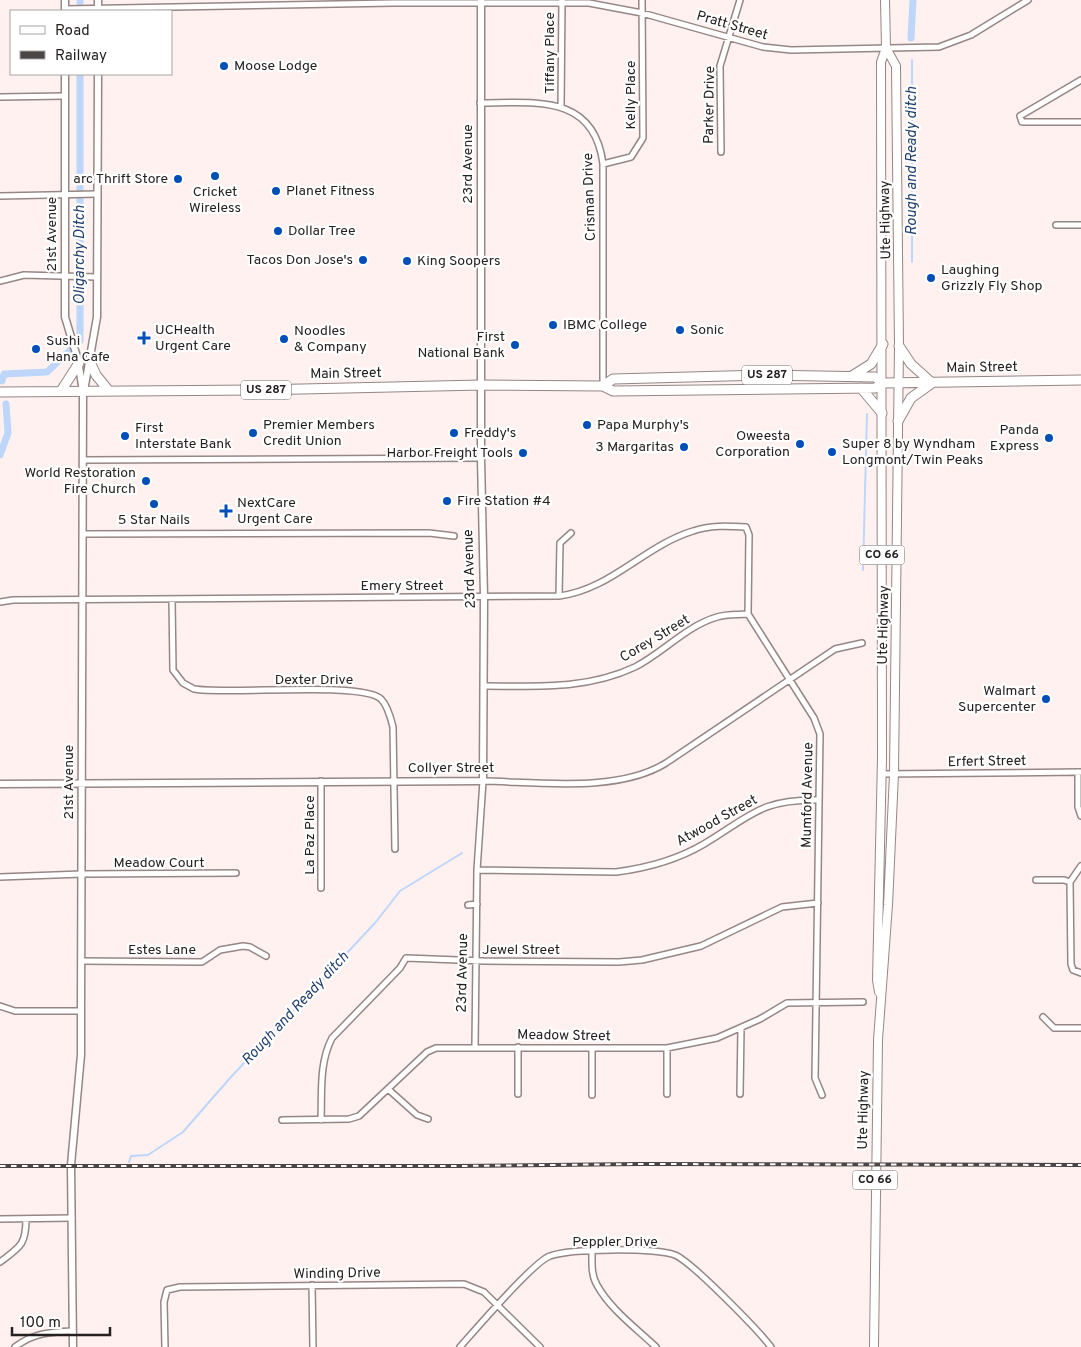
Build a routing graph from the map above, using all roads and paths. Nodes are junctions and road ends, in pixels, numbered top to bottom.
1 (65, 0) edge
2 (98, 0) edge
3 (149, 0) edge
4 (642, 0) edge
5 (740, 0) edge
6 (885, 0) edge
7 (1028, 0) edge
8 (481, 1) edge
9 (562, 1) edge
10 (393, 2) edge
11 (149, 7) junction
12 (65, 10) edge
13 (98, 10) edge
14 (642, 13) junction
15 (728, 37) junction
16 (886, 48) junction
17 (65, 75) edge
18 (98, 75) edge
19 (1081, 80) edge
20 (65, 96) junction
21 (0, 97) edge
22 (480, 104) junction
23 (561, 107) junction
24 (1081, 122) edge
25 (721, 152) dead end
26 (603, 164) junction
27 (97, 194) junction
28 (64, 195) junction
29 (0, 196) edge
30 (1056, 225) dead end
31 (1081, 225) edge
32 (64, 277) junction
33 (97, 277) junction
34 (0, 281) edge
35 (883, 344) junction
36 (899, 346) junction
37 (90, 362) junction
38 (79, 363) junction
39 (852, 376) junction
40 (1081, 380) edge
41 (883, 383) junction
42 (898, 383) junction
43 (932, 383) junction
44 (481, 385) junction
45 (604, 386) junction
46 (861, 388) junction
47 (62, 391) junction
48 (109, 391) junction
49 (0, 392) edge
50 (83, 392) junction
51 (882, 413) junction
52 (898, 421) junction
53 (481, 458) junction
54 (83, 460) junction
55 (571, 533) dead end
56 (83, 534) junction
57 (454, 536) dead end
58 (559, 596) junction
59 (484, 597) junction
60 (172, 599) junction
61 (82, 600) junction
62 (0, 602) edge
63 (748, 614) junction
64 (862, 644) dead end
65 (789, 680) junction
66 (484, 686) junction
67 (1080, 772) edge
68 (882, 774) junction
69 (894, 774) junction
70 (322, 781) junction
71 (394, 781) junction
72 (482, 781) junction
73 (0, 784) edge
74 (82, 785) junction
75 (819, 800) junction
76 (1081, 816) edge
77 (395, 849) dead end
78 (1081, 866) edge
79 (477, 870) junction
80 (236, 873) dead end
81 (82, 874) junction
82 (0, 877) edge
83 (1036, 880) dead end
84 (1070, 882) junction
85 (321, 888) dead end
86 (818, 903) junction
87 (468, 904) dead end
88 (477, 904) junction
89 (266, 956) dead end
90 (81, 961) junction
91 (476, 961) junction
92 (1081, 973) edge
93 (880, 994) junction
94 (816, 1002) junction
95 (862, 1002) dead end
96 (0, 1006) edge
97 (81, 1011) junction
98 (1043, 1017) dead end
99 (741, 1028) junction
100 (1081, 1028) edge
101 (475, 1046) junction
102 (518, 1047) junction
103 (592, 1048) junction
104 (667, 1048) junction
105 (388, 1089) junction
106 (518, 1094) dead end
107 (667, 1094) dead end
108 (740, 1094) dead end
109 (592, 1095) dead end
110 (822, 1095) dead end
111 (428, 1119) dead end
112 (282, 1120) dead end
113 (321, 1120) junction
114 (0, 1218) edge
115 (72, 1218) junction
116 (26, 1219) junction
117 (592, 1251) junction
118 (0, 1262) edge
119 (312, 1285) junction
120 (499, 1306) junction
121 (73, 1331) junction
122 (15, 1347) edge
123 (73, 1347) edge
124 (164, 1347) edge
125 (312, 1347) edge
126 (460, 1347) edge
127 (540, 1347) edge
128 (656, 1347) edge
129 (771, 1347) edge
130 (874, 1347) edge

1 - 12 street
2 - 13 street
3 - 11 street
4 - 14 street, Kelly Place
5 - 15 street, Parker Drive
6 - 16 main road, Ute Highway / CO 66
7 - 16 street, Pratt Street
8 - 9 street, Pratt Street
8 - 10 street, Pratt Street
8 - 22 street, 23rd Avenue
9 - 14 street, Pratt Street
9 - 23 street, Tiffany Place
10 - 11 street, Pratt Street
11 - 13 street, Pratt Street
12 - 13 street, Pratt Street
14 - 15 street, Pratt Street
14 - 26 street, Kelly Place
15 - 16 street, Pratt Street
15 - 25 street, Parker Drive
16 - 35 main road, Ute Highway / CO 66
16 - 36 main road, Ute Highway / CO 66
17 - 20 street, 21st Avenue
18 - 27 street, 21st Avenue
19 - 24 street
20 - 21 street
20 - 28 street, 21st Avenue
22 - 23 street, Crisman Drive
22 - 44 street, 23rd Avenue
23 - 26 street, Crisman Drive
26 - 45 street, Crisman Drive
27 - 28 street
27 - 33 street, 21st Avenue
28 - 29 street
28 - 32 street, 21st Avenue
30 - 31 street
32 - 33 street
32 - 34 street
32 - 38 street, 21st Avenue
33 - 37 street, 21st Avenue
35 - 39 highway
35 - 41 main road, Ute Highway / CO 66
36 - 42 main road, Ute Highway / CO 66
36 - 43 highway
37 - 48 highway
37 - 50 street, 21st Avenue
38 - 47 highway
38 - 50 street, 21st Avenue
39 - 41 highway, Main Street / US 287
39 - 45 highway, Main Street / US 287
40 - 43 highway, Main Street / US 287
41 - 42 highway, Main Street / US 287
41 - 46 highway, Main Street / US 287
41 - 51 main road, Ute Highway / CO 66
42 - 43 highway, Main Street / US 287
42 - 52 main road, Ute Highway / CO 66
43 - 52 highway
44 - 45 highway, Main Street / US 287
44 - 48 highway, Main Street / US 287
44 - 53 street, 23rd Avenue
45 - 46 highway, Main Street / US 287
46 - 51 highway
47 - 49 highway, Main Street / US 287
47 - 50 highway, Main Street / US 287
48 - 50 highway, Main Street / US 287
50 - 54 street, 21st Avenue
51 - 68 main road, Ute Highway / CO 66
52 - 69 main road, Ute Highway / CO 66
53 - 54 street
53 - 59 street, 23rd Avenue
54 - 56 street, 21st Avenue
55 - 58 street
56 - 57 street
56 - 61 street, 21st Avenue
58 - 59 street, Emery Street
58 - 63 street, Emery Street
59 - 60 street, Emery Street
59 - 66 street, 23rd Avenue
60 - 61 street, Emery Street
60 - 71 street, Dexter Drive
61 - 62 street, Emery Street
61 - 74 street, 21st Avenue
63 - 65 street, Mumford Avenue
63 - 66 street, Corey Street
64 - 65 street, Collyer Street
65 - 72 street, Collyer Street
65 - 75 street, Mumford Avenue
66 - 72 street, 23rd Avenue
67 - 69 street, Erfert Street
67 - 76 street
68 - 69 street, Erfert Street
68 - 93 main road, Ute Highway / CO 66
69 - 93 main road, Ute Highway / CO 66
70 - 71 street, Collyer Street
70 - 74 street, Collyer Street
70 - 85 street, La Paz Place
71 - 72 street, Collyer Street
71 - 77 street, Dexter Drive
72 - 79 street, 23rd Avenue
73 - 74 street, Collyer Street
74 - 81 street, 21st Avenue
75 - 79 street, Atwood Street
75 - 86 street, Mumford Avenue
78 - 84 street
79 - 88 street, 23rd Avenue
80 - 81 street, Meadow Court
81 - 82 street, Meadow Court
81 - 90 street, 21st Avenue
83 - 84 street
84 - 92 street
86 - 91 street, Jewel Street
86 - 94 street, Mumford Avenue
87 - 88 street
88 - 91 street, 23rd Avenue
89 - 90 street, Estes Lane
90 - 97 street, 21st Avenue
91 - 101 street, 23rd Avenue
91 - 113 street, Jewel Street
93 - 130 main road, Ute Highway / CO 66
94 - 95 street, Meadow Street
94 - 99 street, Meadow Street
94 - 110 street, Mumford Avenue
96 - 97 street
97 - 115 street, 21st Avenue
98 - 100 street
99 - 104 street, Meadow Street
99 - 108 street
101 - 102 street, Meadow Street
101 - 105 street, Meadow Street
102 - 103 street, Meadow Street
102 - 106 street
103 - 104 street, Meadow Street
103 - 109 street
104 - 107 street
105 - 111 street
105 - 113 street, Meadow Street
112 - 113 street, Meadow Street
114 - 116 street
115 - 116 street
115 - 121 street, 21st Avenue
116 - 118 street
117 - 120 street, Peppler Drive
117 - 128 street
117 - 129 street, Peppler Drive
119 - 120 street, Winding Drive
119 - 124 street, Winding Drive
119 - 125 street
120 - 126 street, Peppler Drive
120 - 127 street, Winding Drive
121 - 122 street
121 - 123 street, 21st Avenue

